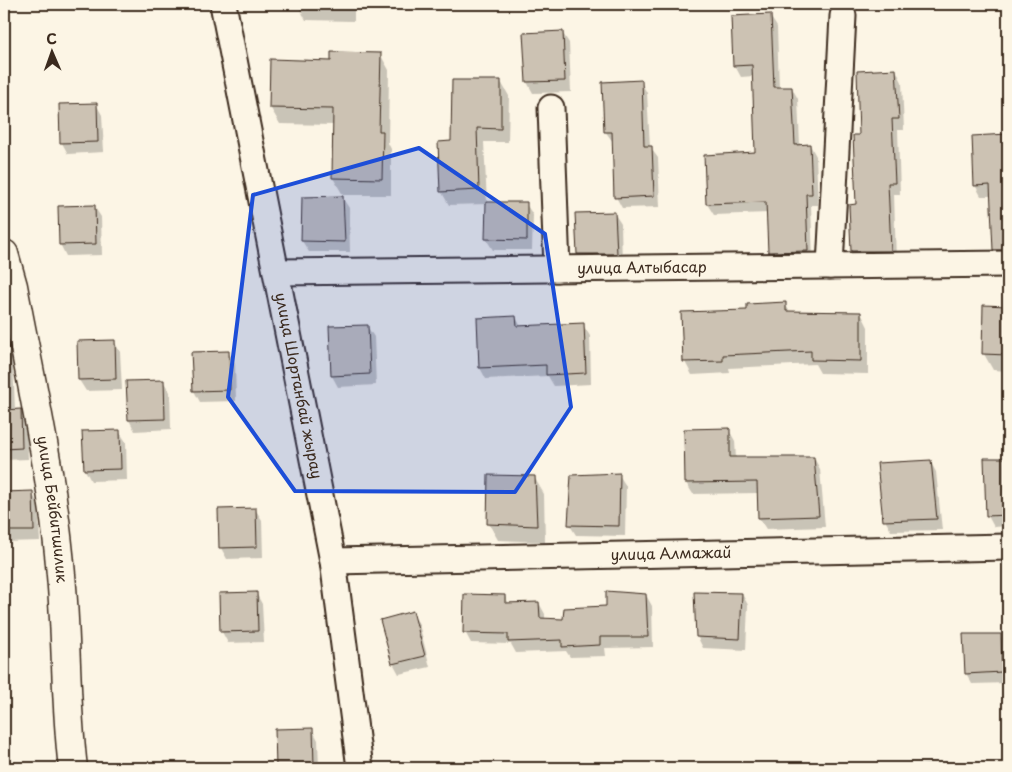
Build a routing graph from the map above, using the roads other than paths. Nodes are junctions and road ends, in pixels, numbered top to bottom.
1 (223, 4) edge
2 (843, 16) dead end
3 (551, 108) dead end
4 (4, 254) edge
5 (1008, 264) edge
6 (830, 266) junction
7 (557, 269) junction
8 (277, 272) junction
9 (1008, 547) edge
10 (333, 561) junction
11 (73, 768) edge
12 (360, 768) edge

1 - 8 street, улица Шортанбай жырау
2 - 6 street
3 - 7 street
4 - 11 street, улица Бейбитшилик
5 - 6 street, улица Алтыбасар
6 - 7 street, улица Алтыбасар
7 - 8 street, улица Алтыбасар
8 - 10 street, улица Шортанбай жырау
9 - 10 street, улица Алмажай
10 - 12 street, улица Шортанбай жырау

